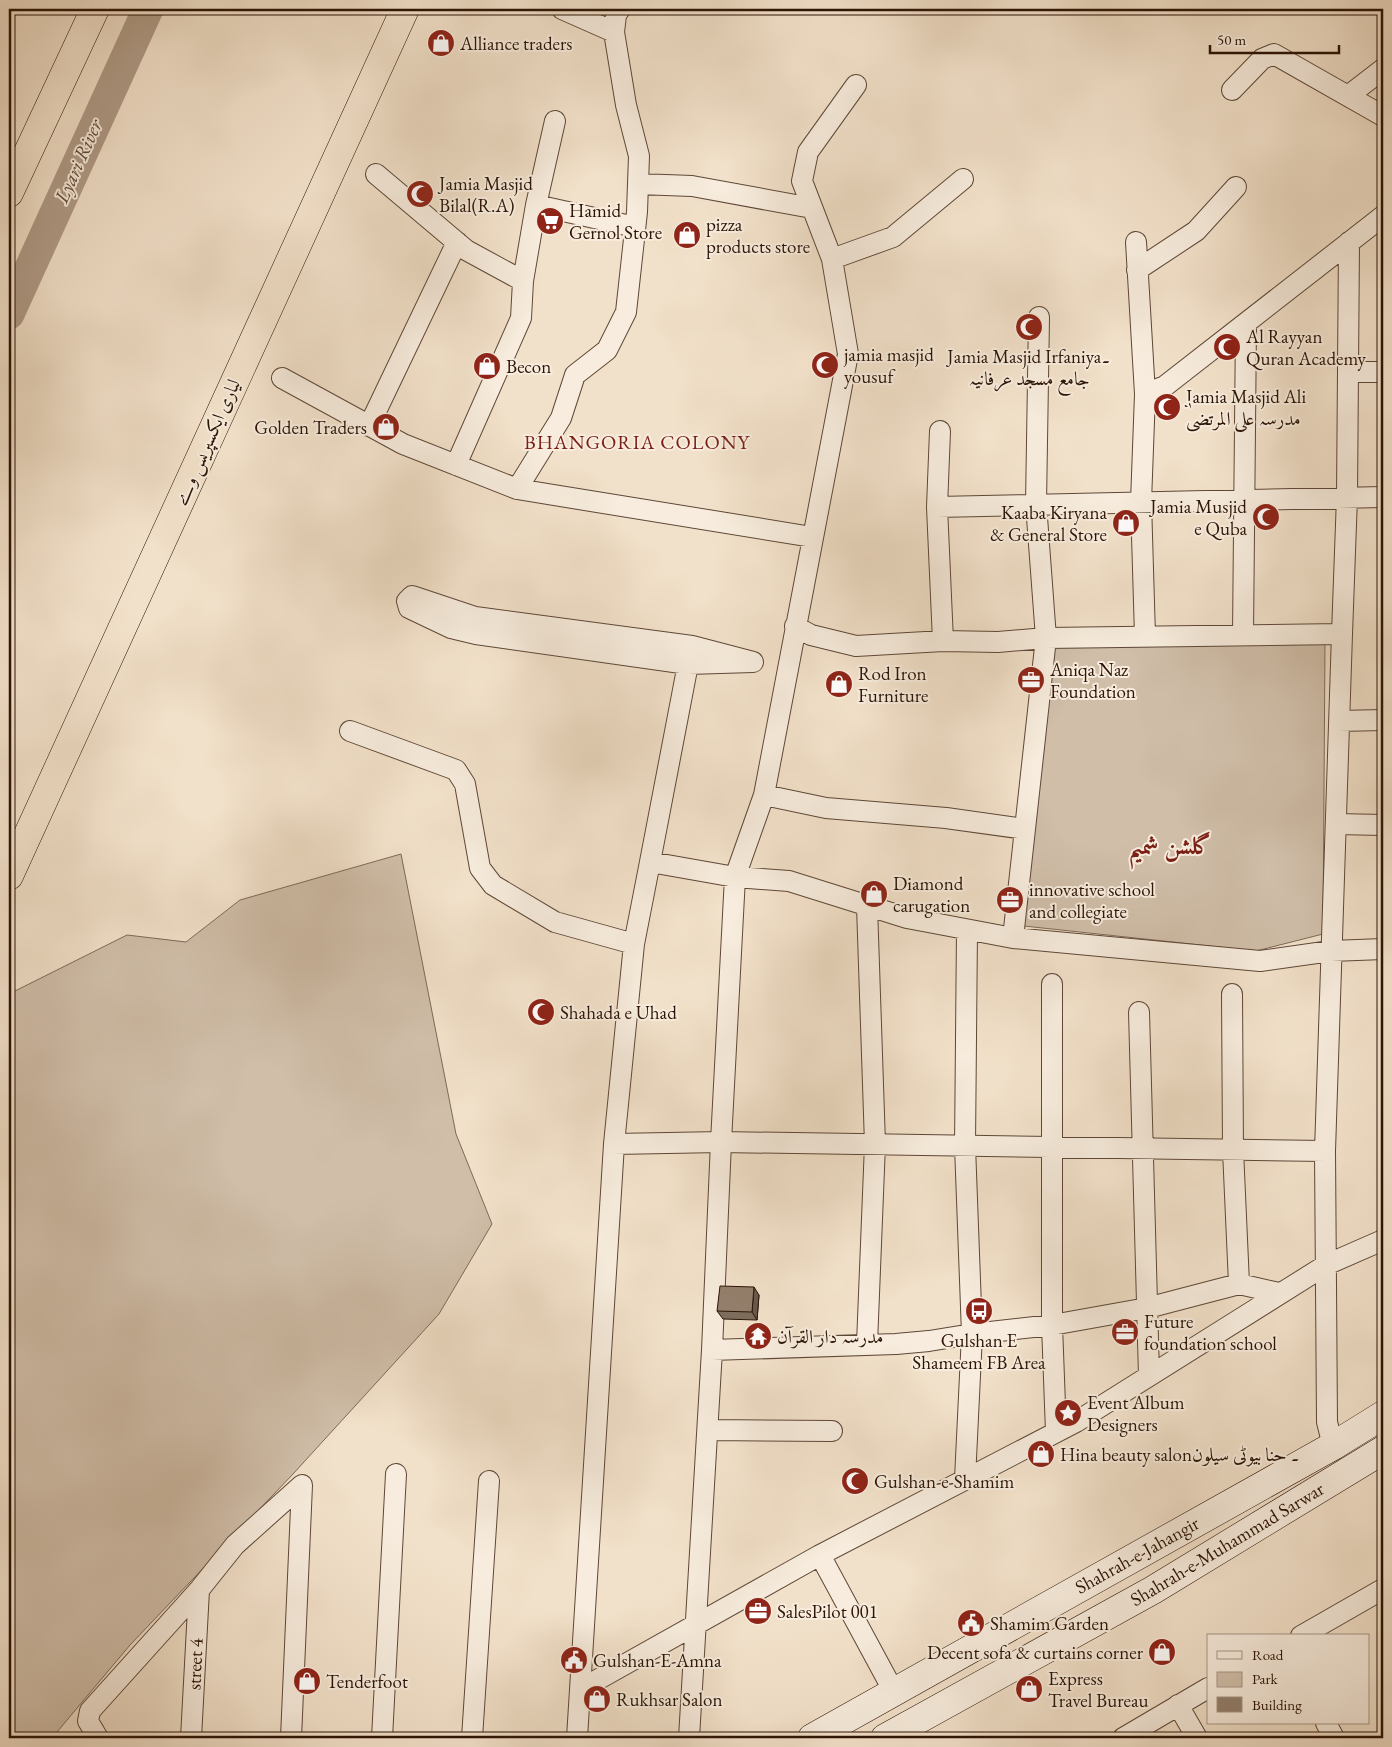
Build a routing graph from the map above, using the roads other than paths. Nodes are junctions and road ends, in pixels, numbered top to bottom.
1 (94, 9) edge
2 (405, 9) edge
3 (562, 9) edge
4 (620, 9) edge
5 (614, 32) junction
6 (1383, 69) edge
7 (856, 85) dead end
8 (1232, 90) dead end
9 (1348, 96) junction
10 (1383, 116) edge
11 (556, 121) dead end
12 (376, 174) dead end
13 (963, 179) dead end
14 (638, 184) junction
15 (1236, 187) dead end
16 (9, 193) edge
17 (536, 205) junction
18 (812, 208) junction
19 (1383, 216) edge
20 (635, 227) junction
21 (457, 242) junction
22 (1136, 242) dead end
23 (1349, 242) junction
24 (832, 259) junction
25 (1137, 270) junction
26 (523, 281) junction
27 (1039, 317) dead end
28 (1246, 323) junction
29 (1348, 372) junction
30 (1383, 372) edge
31 (282, 378) dead end
32 (1146, 394) junction
33 (369, 426) junction
34 (940, 431) dead end
35 (456, 465) junction
36 (517, 489) junction
37 (1347, 497) junction
38 (1383, 497) edge
39 (1243, 499) junction
40 (1141, 502) junction
41 (1036, 504) junction
42 (937, 507) junction
43 (812, 537) junction
44 (795, 626) junction
45 (1342, 634) junction
46 (1243, 635) junction
47 (1145, 636) junction
48 (1046, 638) junction
49 (944, 641) junction
50 (688, 664) junction
51 (1383, 720) edge
52 (1339, 721) junction
53 (350, 731) dead end
54 (764, 795) junction
55 (1336, 824) junction
56 (1383, 825) edge
57 (1025, 829) junction
58 (650, 862) junction
59 (9, 876) edge
60 (735, 877) junction
61 (867, 906) junction
62 (967, 930) junction
63 (1012, 938) junction
64 (634, 944) junction
65 (1383, 950) edge
66 (1331, 951) junction
67 (1052, 984) dead end
68 (1232, 994) dead end
69 (1139, 1012) dead end
70 (720, 1142) junction
71 (614, 1144) junction
72 (875, 1144) junction
73 (965, 1146) junction
74 (1052, 1147) junction
75 (1143, 1148) junction
76 (1233, 1150) junction
77 (1325, 1151) junction
78 (1383, 1240) edge
79 (1326, 1265) junction
80 (1240, 1284) junction
81 (1278, 1293) junction
82 (1147, 1308) junction
83 (1052, 1325) junction
84 (972, 1334) junction
85 (867, 1344) junction
86 (712, 1350) junction
87 (1149, 1376) junction
88 (1383, 1415) edge
89 (708, 1430) junction
90 (832, 1431) dead end
91 (1056, 1432) junction
92 (1334, 1446) junction
93 (1383, 1450) edge
94 (396, 1474) dead end
95 (965, 1479) junction
96 (489, 1481) dead end
97 (820, 1555) junction
98 (199, 1590) junction
99 (1383, 1590) edge
100 (694, 1625) junction
101 (1305, 1634) edge
102 (580, 1688) junction
103 (1207, 1689) edge
104 (894, 1692) junction
105 (1178, 1706) junction
106 (1327, 1724) edge
107 (918, 1730) edge
108 (98, 1738) edge
109 (191, 1738) edge
110 (291, 1738) edge
111 (382, 1738) edge
112 (472, 1738) edge
113 (577, 1738) edge
114 (690, 1738) edge
115 (812, 1738) edge
116 (885, 1738) edge
117 (1123, 1738) edge
118 (1197, 1738) edge
119 (1334, 1738) edge

1 - 16 highway
2 - 59 highway, لیاری ایکسپریس وے
3 - 5 street
4 - 5 street
5 - 14 street
6 - 9 street
7 - 18 street
8 - 9 street
9 - 10 street
11 - 17 street
12 - 21 street
13 - 24 street
14 - 18 street
14 - 20 street
15 - 25 street
17 - 20 street
17 - 26 street
18 - 24 street
19 - 23 street
20 - 36 street
21 - 26 street
21 - 33 street
22 - 25 street
23 - 28 street
23 - 29 street
24 - 43 street
25 - 32 street
26 - 35 street
27 - 41 street
28 - 32 street
28 - 39 street
29 - 30 street
29 - 37 street
31 - 33 street
32 - 40 street
33 - 35 street
34 - 42 street
35 - 36 street
36 - 43 street
37 - 38 street
37 - 39 street
37 - 45 street
39 - 40 street
39 - 46 street
40 - 41 street
40 - 47 street
41 - 42 street
41 - 48 street
42 - 49 street
43 - 44 street
44 - 49 street
44 - 54 street
45 - 46 street
45 - 52 street
46 - 47 street
47 - 48 street
48 - 49 street
48 - 57 street
50 - 50 street
50 - 58 street
51 - 52 street
52 - 55 street
53 - 64 street
54 - 57 street
54 - 60 street
55 - 56 street
55 - 66 street
57 - 63 street
58 - 60 street
58 - 64 street
60 - 61 street
60 - 70 street
61 - 62 street
61 - 72 street
62 - 63 street
62 - 73 street
63 - 66 street
64 - 71 street
65 - 66 street
66 - 77 street
67 - 74 street
68 - 76 street
69 - 75 street
70 - 71 street
70 - 72 street
70 - 86 street
71 - 102 street
72 - 73 street
72 - 85 street
73 - 74 street
73 - 84 street
74 - 75 street
74 - 83 street
75 - 76 street
75 - 82 street
76 - 77 street
76 - 80 street
77 - 79 street
78 - 79 street
79 - 81 street
79 - 92 street
80 - 81 street
80 - 82 street
81 - 87 street
82 - 83 street
82 - 87 street
83 - 84 street
83 - 91 street
84 - 85 street
84 - 95 street
85 - 86 street
86 - 89 street
87 - 91 street
88 - 92 main road, Shahrah-e-Jahangir
89 - 90 street
89 - 100 street
91 - 95 street
92 - 104 main road, Shahrah-e-Jahangir
93 - 107 main road, Shahrah-e-Muhammad Sarwar
94 - 111 street
95 - 97 street
96 - 112 street
97 - 100 street
97 - 104 street
98 - 108 street
98 - 109 street, street 4
98 - 110 street
99 - 101 street
100 - 102 street
100 - 114 street
102 - 113 street
103 - 105 street
104 - 115 main road, Shahrah-e-Jahangir
105 - 117 street
105 - 118 street
106 - 119 street
107 - 116 main road, Shahrah-e-Muhammad Sarwar

